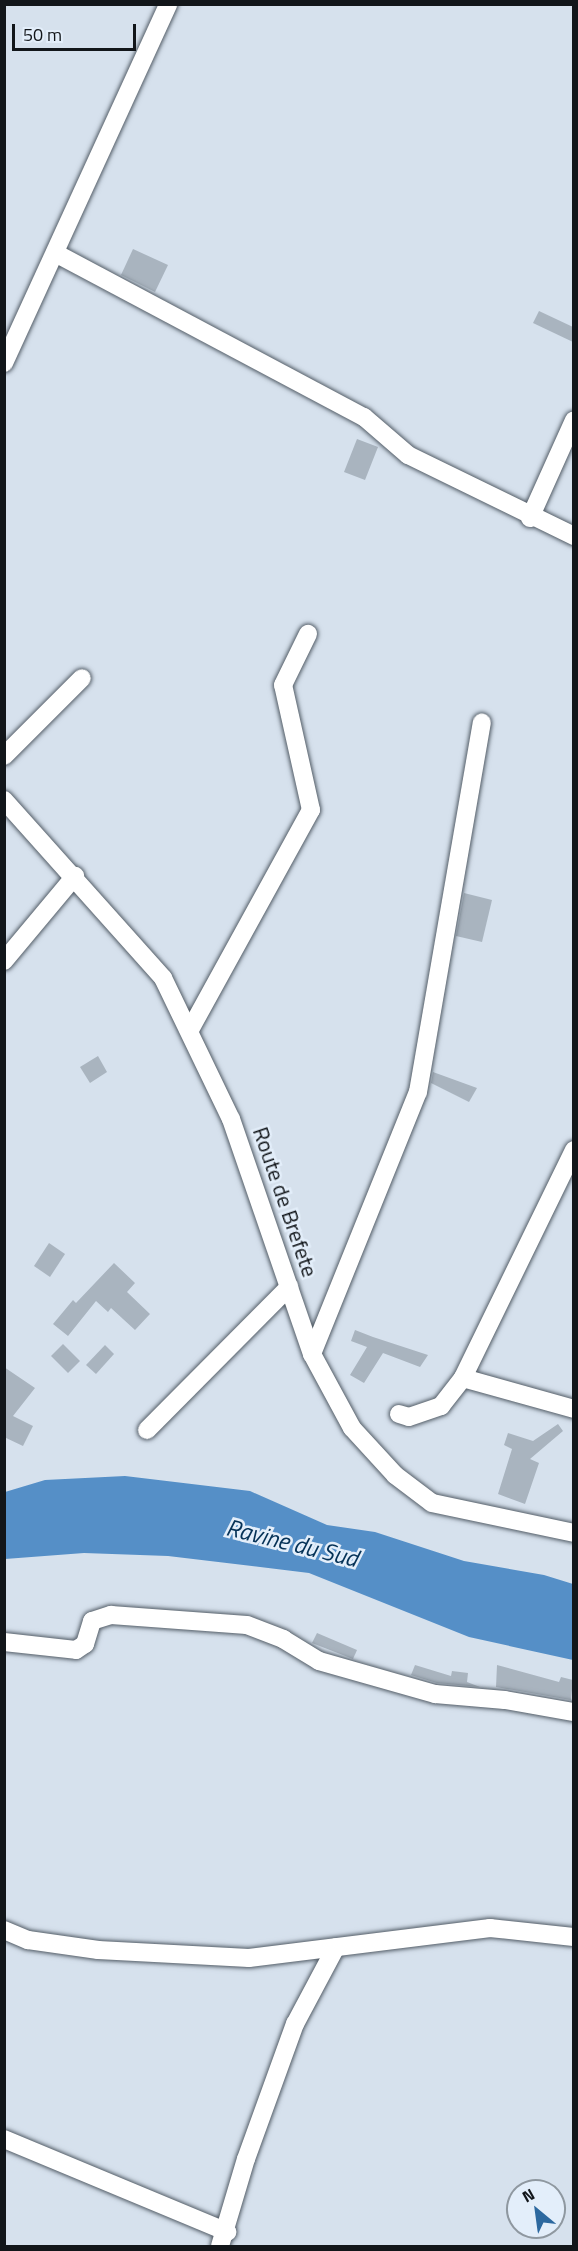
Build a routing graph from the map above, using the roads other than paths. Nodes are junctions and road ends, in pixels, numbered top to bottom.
1 (168, 4) edge
2 (57, 254) junction
3 (4, 363) edge
4 (573, 420) edge
5 (530, 518) junction
6 (573, 536) edge
7 (308, 634) dead end
8 (82, 678) dead end
9 (482, 722) dead end
10 (4, 756) edge
11 (4, 800) edge
12 (75, 876) junction
13 (4, 961) edge
14 (190, 1028) junction
15 (573, 1149) edge
16 (289, 1287) junction
17 (312, 1354) junction
18 (463, 1378) junction
19 (573, 1409) edge
20 (399, 1414) dead end
21 (147, 1430) dead end
22 (573, 1533) edge
23 (4, 1642) edge
24 (573, 1712) edge
25 (4, 1930) edge
26 (573, 1937) edge
27 (336, 1947) junction
28 (4, 2139) edge
29 (223, 2239) edge

1 - 2 street
2 - 3 street
2 - 5 street
4 - 5 street
5 - 6 street
7 - 14 street
8 - 10 street
9 - 17 street
11 - 12 street, Route de Brefete
12 - 13 street
12 - 14 street, Route de Brefete
14 - 16 street, Route de Brefete
15 - 18 street
16 - 17 street, Route de Brefete
16 - 21 street
17 - 22 street, Route de Brefete
18 - 19 street
18 - 20 street
23 - 24 street
25 - 27 street
26 - 27 street
27 - 29 street
28 - 29 street

